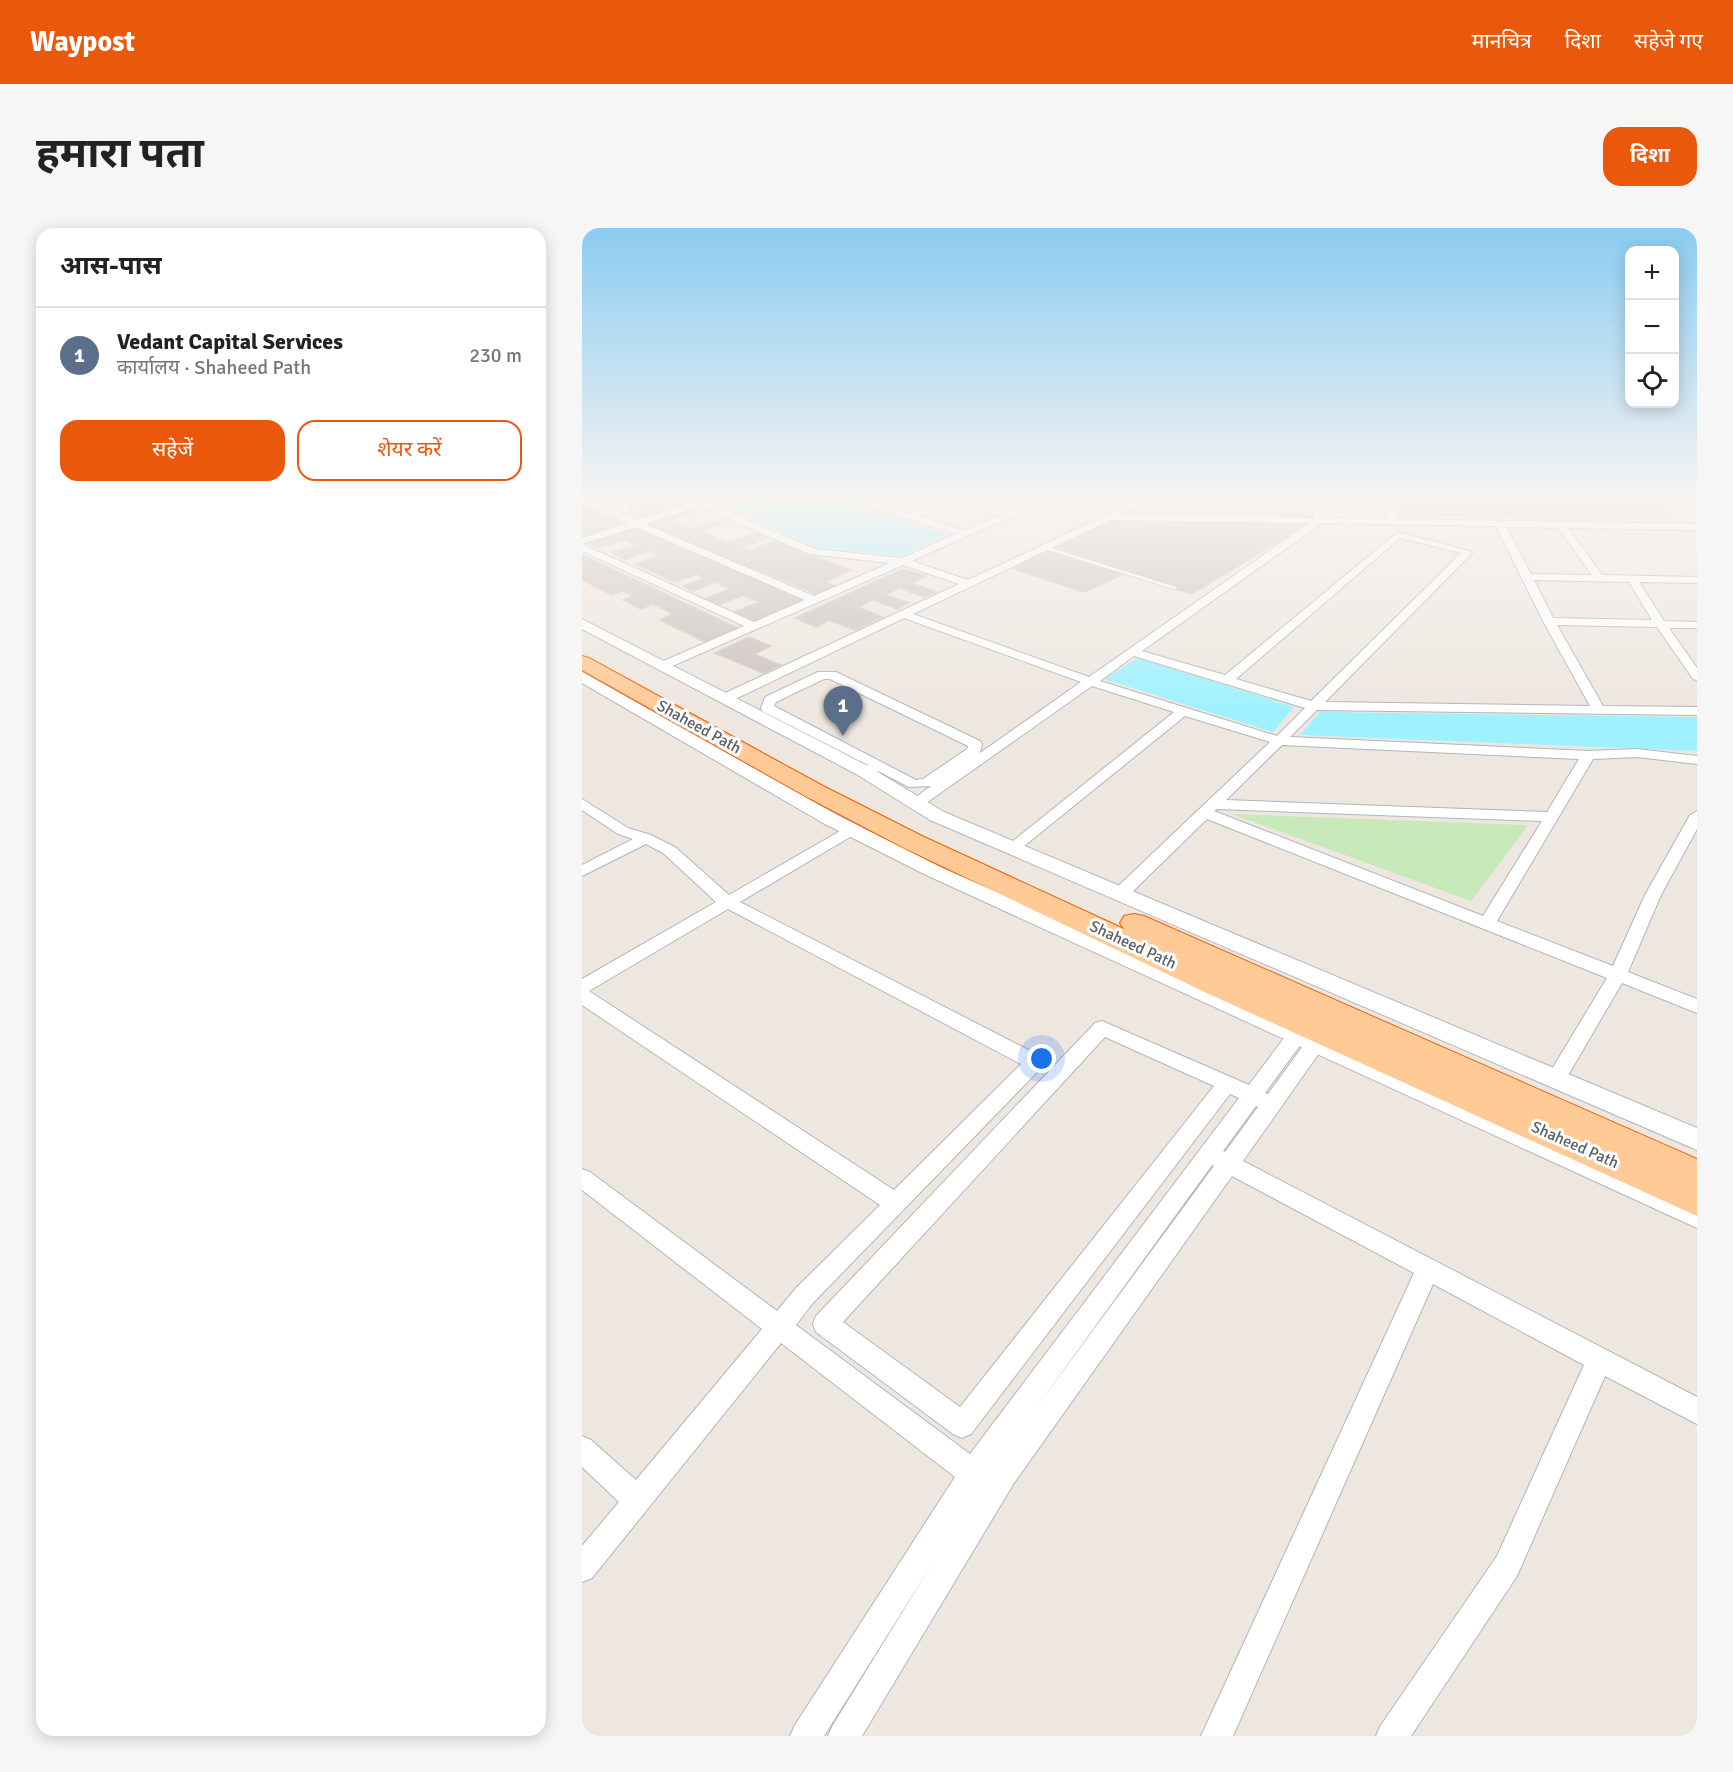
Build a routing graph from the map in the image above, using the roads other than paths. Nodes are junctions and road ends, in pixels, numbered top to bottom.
1 (628, 568) edge
2 (741, 568) edge
3 (851, 568) edge
4 (886, 568) edge
5 (924, 568) edge
6 (998, 568) edge
7 (1112, 568) edge
8 (1252, 568) edge
9 (1359, 568) edge
10 (1452, 568) edge
11 (1523, 568) edge
12 (1593, 568) edge
13 (869, 576) junction
14 (1527, 577) junction
15 (1599, 578) junction
16 (1632, 579) junction
17 (1697, 580) edge
18 (967, 583) junction
19 (1176, 588) dead end
20 (814, 600) junction
21 (902, 614) junction
22 (1549, 621) junction
23 (582, 623) edge
24 (1660, 624) junction
25 (1697, 625) edge
26 (753, 626) junction
27 (582, 645) edge
28 (1134, 652) junction
29 (582, 662) edge
30 (663, 666) junction
31 (1697, 676) edge
32 (582, 677) edge
33 (1227, 680) junction
34 (1091, 682) junction
35 (726, 698) junction
36 (1313, 706) junction
37 (1598, 709) junction
38 (1183, 711) junction
39 (1697, 711) edge
40 (804, 733) junction
41 (1279, 741) junction
42 (1588, 755) junction
43 (1697, 760) edge
44 (872, 769) junction
45 (582, 802) edge
46 (917, 804) junction
47 (1209, 808) junction
48 (1697, 815) edge
49 (1552, 817) junction
50 (852, 830) junction
51 (646, 838) junction
52 (1013, 848) junction
53 (582, 871) edge
54 (1120, 894) junction
55 (728, 902) junction
56 (1487, 923) junction
57 (1617, 976) junction
58 (582, 987) edge
59 (582, 996) edge
60 (1697, 1006) edge
61 (1306, 1039) junction
62 (1556, 1079) junction
63 (1227, 1084) junction
64 (1261, 1100) junction
65 (1697, 1139) edge
66 (1219, 1158) junction
67 (1697, 1176) edge
68 (582, 1178) edge
69 (1697, 1200) edge
70 (895, 1203) junction
71 (1697, 1216) edge
72 (1428, 1269) junction
73 (778, 1327) junction
74 (1599, 1360) junction
75 (1697, 1411) edge
76 (582, 1449) edge
77 (973, 1474) junction
78 (994, 1490) junction
79 (637, 1500) junction
80 (582, 1568) edge
81 (806, 1736) edge
82 (844, 1736) edge
83 (1217, 1736) edge
84 (1392, 1736) edge

1 - 26 street
2 - 20 street
3 - 13 street
4 - 13 street
5 - 18 street
6 - 18 street
7 - 19 lane
8 - 28 street
9 - 33 street
10 - 36 street
11 - 14 street
12 - 15 street
13 - 20 street
14 - 15 street
14 - 22 street
15 - 16 street
16 - 17 street
16 - 24 street
18 - 21 street
20 - 26 street
21 - 34 street
21 - 35 street
22 - 24 street
22 - 37 street
23 - 30 street
24 - 25 street
24 - 31 street
26 - 30 street
27 - 67 highway, Shaheed Path
28 - 33 street
28 - 34 street
29 - 69 highway, Shaheed Path
30 - 35 street
32 - 50 street
33 - 36 street
34 - 38 street
34 - 46 street
35 - 40 street
36 - 37 street
36 - 41 street
37 - 39 street
38 - 41 street
38 - 52 street
40 - 44 street
40 - 44 street
41 - 42 street
41 - 47 street
42 - 43 street
42 - 49 street
44 - 46 street
45 - 51 street
46 - 52 street
47 - 49 street
47 - 54 street
47 - 56 street
48 - 57 street
49 - 56 street
50 - 55 street
50 - 61 street
51 - 53 street
51 - 55 street
52 - 54 street
54 - 62 street
55 - 58 street
55 - 70 street
56 - 57 street
57 - 60 street
57 - 62 street
59 - 70 street
61 - 64 street
61 - 71 street
62 - 65 street
63 - 63 street
63 - 64 street
64 - 66 street
66 - 72 street
66 - 77 street
66 - 78 street
68 - 73 street
70 - 73 street
72 - 74 street
72 - 83 street
73 - 77 street
73 - 79 street
74 - 75 street
74 - 84 street
76 - 79 street
77 - 78 street
77 - 81 street
78 - 82 street
79 - 80 street

